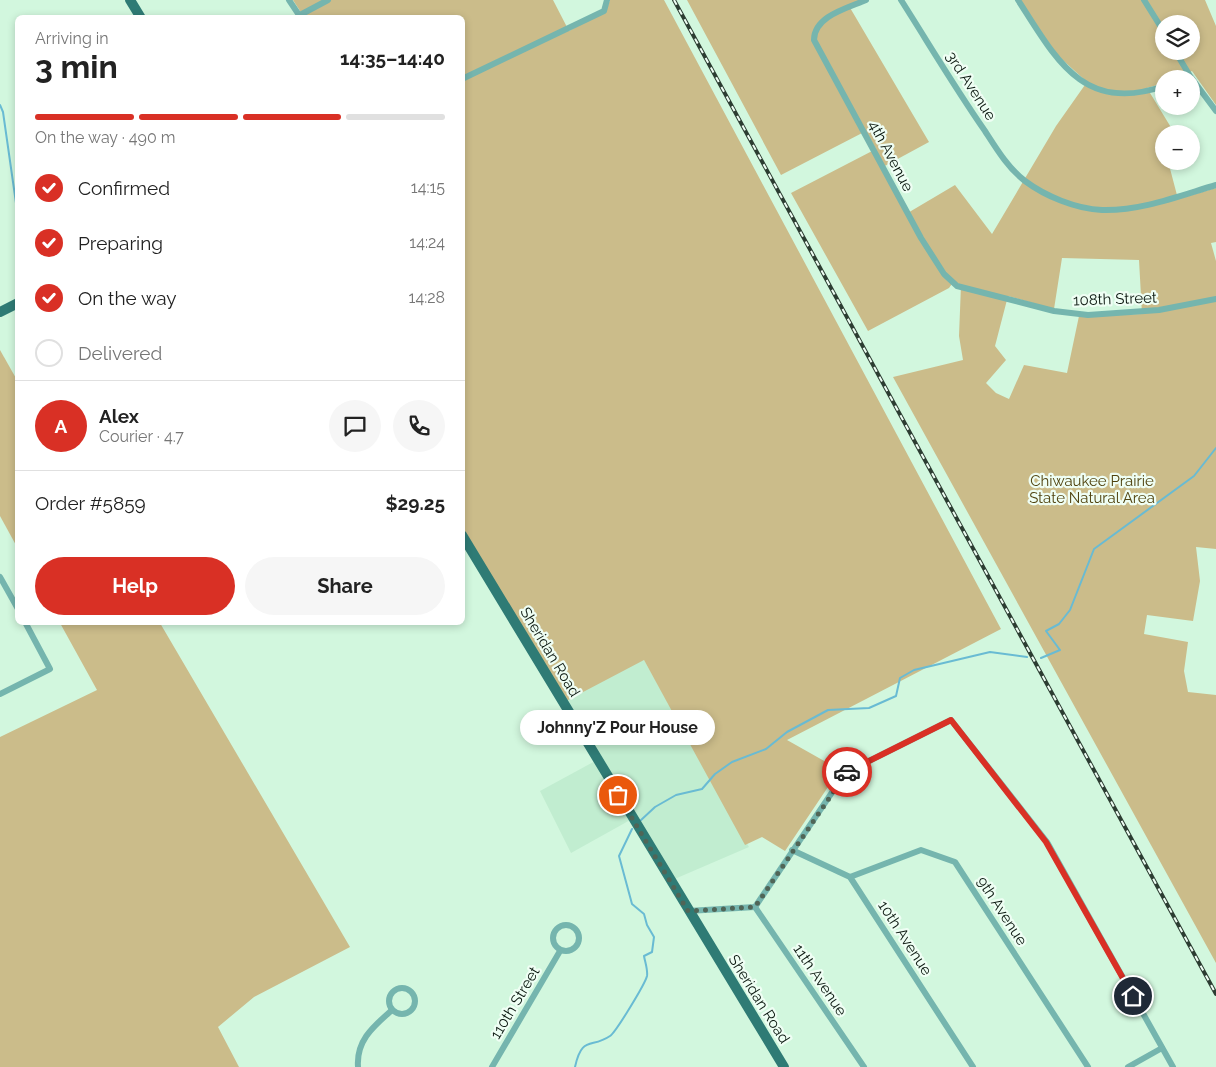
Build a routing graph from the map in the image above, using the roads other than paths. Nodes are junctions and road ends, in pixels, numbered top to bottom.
1 (130, 0) edge
2 (290, 0) edge
3 (328, 0) edge
4 (607, 0) edge
5 (866, 0) edge
6 (901, 0) edge
7 (1018, 0) edge
8 (1144, 0) edge
9 (140, 15) edge
10 (299, 15) edge
11 (302, 15) edge
12 (1155, 18) edge
13 (465, 78) edge
14 (1155, 88) edge
15 (1200, 93) edge
16 (1216, 111) edge
17 (1216, 185) edge
18 (957, 286) joint
19 (1216, 299) edge
20 (15, 304) edge
21 (0, 312) edge
22 (465, 540) edge
23 (0, 577) edge
24 (15, 604) edge
25 (27, 625) edge
26 (0, 684) edge
27 (2, 693) edge
28 (792, 850) junction
29 (850, 877) junction
30 (755, 907) junction
31 (688, 911) junction
32 (560, 951) junction
33 (392, 1010) junction
34 (1162, 1048) junction
35 (358, 1067) edge
36 (492, 1067) edge
37 (784, 1067) edge
38 (864, 1067) edge
39 (973, 1067) edge
40 (1088, 1067) edge
41 (1128, 1067) edge
42 (1173, 1067) edge

1 - 9 main road
2 - 10 street
3 - 11 street
4 - 13 street
5 - 18 street, 4th Avenue
6 - 17 street, 3rd Avenue
7 - 14 street
8 - 12 street
15 - 16 street
18 - 19 street, 108th Street
20 - 21 main road
22 - 31 main road, Sheridan Road
23 - 24 street
25 - 27 street
26 - 27 street
28 - 29 street
28 - 30 street
28 - 34 street
29 - 39 street, 10th Avenue
29 - 40 street, 9th Avenue
30 - 31 street
30 - 38 street, 11th Avenue
31 - 37 main road, Sheridan Road
32 - 32 street, 110th Street
32 - 36 street, 110th Street
33 - 33 street
33 - 35 street
34 - 41 street
34 - 42 street

